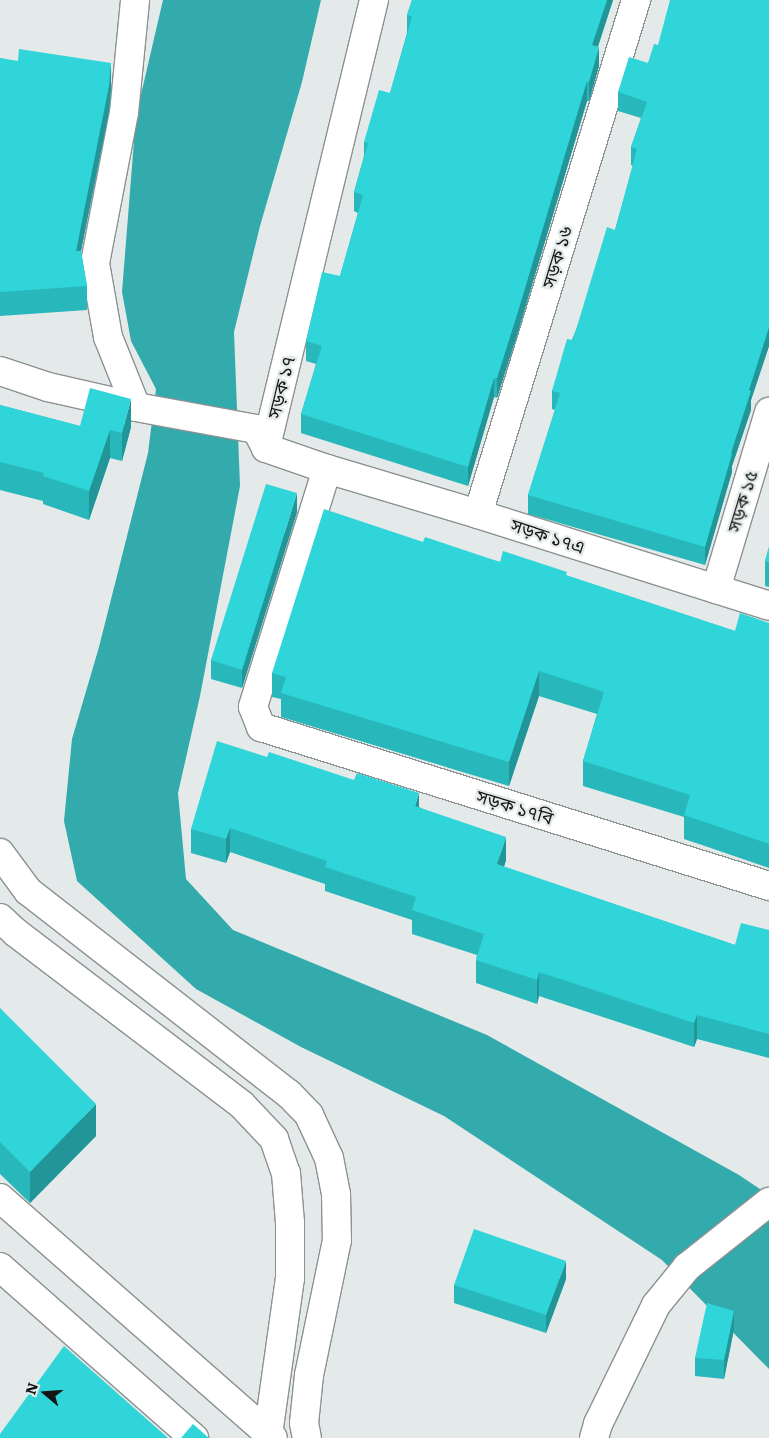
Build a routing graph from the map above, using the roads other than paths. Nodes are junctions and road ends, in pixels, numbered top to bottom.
1 (136, 0) edge
2 (374, 0) edge
3 (636, 0) edge
4 (0, 371) edge
5 (141, 408) junction
6 (769, 412) edge
7 (261, 439) junction
8 (327, 469) junction
9 (478, 514) junction
10 (716, 589) junction
11 (769, 606) edge
12 (0, 853) edge
13 (769, 886) edge
14 (0, 918) edge
15 (0, 1198) edge
16 (769, 1202) edge
17 (0, 1267) edge
18 (271, 1436) edge
19 (194, 1438) edge
20 (307, 1438) edge
21 (594, 1438) edge

1 - 5 street
2 - 7 street, সড়ক ১৭
3 - 9 street, সড়ক ১৬
4 - 5 street
5 - 7 street
6 - 10 street, সড়ক ১৫
7 - 8 street
8 - 9 street, সড়ক ১৭এ
8 - 13 street, সড়ক ১৭বি
9 - 10 street, সড়ক ১৭এ
10 - 11 street, সড়ক ১৭এ
12 - 20 street
14 - 18 street
15 - 18 street
16 - 21 street
17 - 19 street

